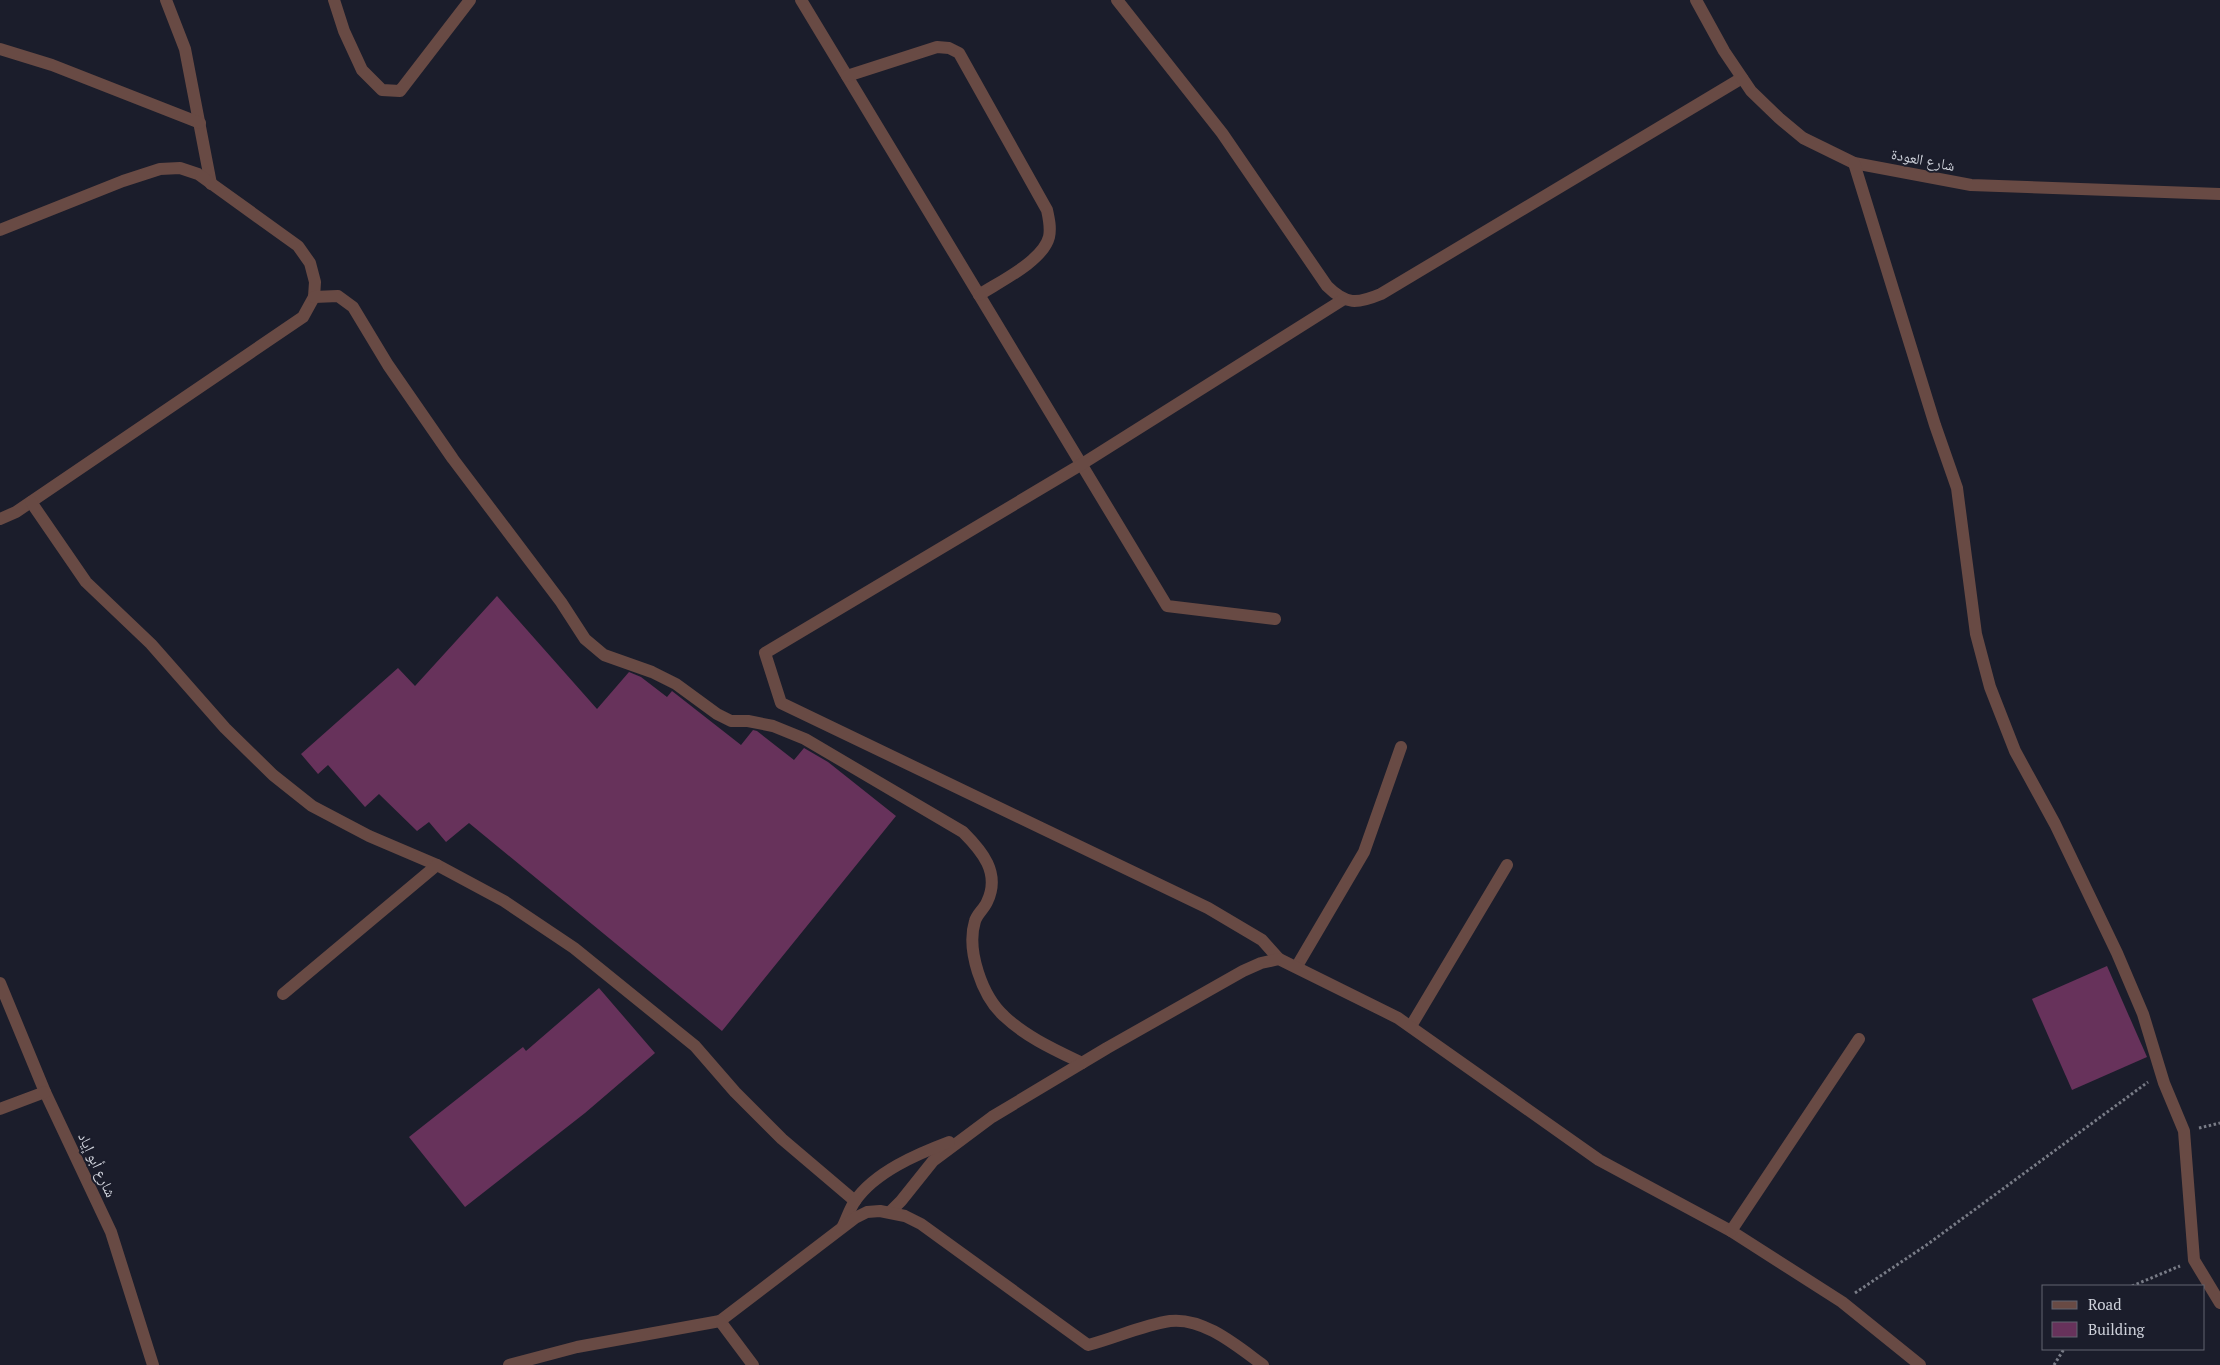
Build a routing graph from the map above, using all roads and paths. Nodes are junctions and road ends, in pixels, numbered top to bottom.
1 (166, 0) edge
2 (334, 0) edge
3 (470, 0) edge
4 (802, 0) edge
5 (1117, 0) edge
6 (1696, 0) edge
7 (0, 49) edge
8 (847, 76) junction
9 (1742, 78) junction
10 (200, 122) junction
11 (1854, 163) junction
12 (211, 184) junction
13 (2220, 194) edge
14 (0, 230) edge
15 (979, 295) junction
16 (314, 297) junction
17 (1344, 299) junction
18 (1082, 464) junction
19 (31, 502) junction
20 (0, 519) edge
21 (1275, 619) dead end
22 (1401, 747) dead end
23 (438, 865) junction
24 (1507, 865) dead end
25 (1279, 959) junction
26 (1297, 966) junction
27 (0, 983) edge
28 (283, 994) dead end
29 (1411, 1026) junction
30 (1859, 1039) dead end
31 (1082, 1063) junction
32 (2161, 1073) junction
33 (45, 1092) junction
34 (0, 1109) edge
35 (2220, 1123) edge
36 (2184, 1131) junction
37 (961, 1138) junction
38 (855, 1201) junction
39 (890, 1212) junction
40 (843, 1226) junction
41 (1732, 1231) junction
42 (2194, 1260) junction
43 (2134, 1285) edge
44 (1842, 1302) junction
45 (2220, 1304) edge
46 (720, 1321) junction
47 (2063, 1350) edge
48 (153, 1365) edge
49 (509, 1365) edge
50 (753, 1365) edge
51 (1264, 1365) edge
52 (1920, 1365) edge
53 (2054, 1365) edge

1 - 10 street
2 - 3 street
4 - 8 street
5 - 17 street
6 - 9 street, شارع العودة
7 - 10 street
8 - 15 street
8 - 15 street
9 - 11 street, شارع العودة
9 - 17 street
10 - 12 street
11 - 13 street, شارع العودة
11 - 32 street
12 - 14 street
12 - 16 street
15 - 18 street
16 - 19 street
16 - 31 street
17 - 18 street
18 - 21 street
18 - 25 street
19 - 20 street
19 - 23 street
22 - 26 street
23 - 28 street
23 - 38 street
24 - 29 street
25 - 26 street
25 - 31 street
26 - 29 street
27 - 33 street, شارع أبو إياد
29 - 41 street
30 - 41 street
31 - 37 street
32 - 36 street
32 - 44 path
33 - 34 street
33 - 48 street, شارع أبو إياد
35 - 36 path
36 - 42 street
37 - 38 street
37 - 39 street
38 - 40 street
39 - 40 street
39 - 51 street
40 - 46 street
41 - 44 street
42 - 43 path
42 - 45 street
44 - 52 street
46 - 49 street
46 - 50 street
47 - 53 path

